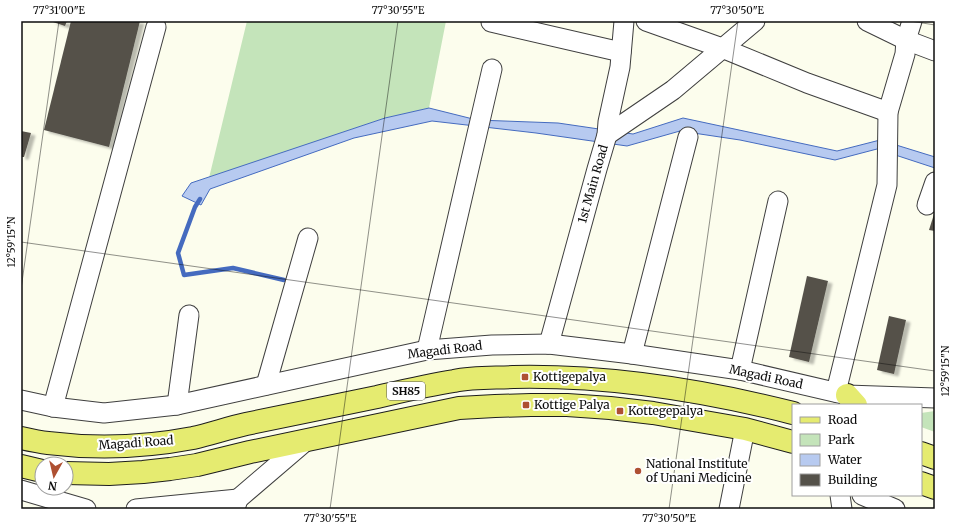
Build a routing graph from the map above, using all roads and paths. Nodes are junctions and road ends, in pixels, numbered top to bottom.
1 (624, 21) edge
2 (646, 21) edge
3 (755, 21) edge
4 (867, 21) edge
5 (912, 21) edge
6 (491, 22) dead end
7 (156, 27) dead end
8 (906, 40) junction
9 (722, 48) junction
10 (935, 51) edge
11 (622, 52) junction
12 (492, 69) dead end
13 (888, 112) junction
14 (607, 135) junction
15 (688, 137) dead end
16 (935, 182) edge
17 (778, 201) dead end
18 (927, 206) dead end
19 (308, 238) dead end
20 (189, 315) dead end
21 (549, 344) junction
22 (427, 350) junction
23 (632, 354) junction
24 (740, 370) junction
25 (266, 385) junction
26 (846, 397) edge
27 (935, 398) edge
28 (21, 400) edge
29 (177, 405) junction
30 (53, 408) junction
31 (792, 413) edge
32 (745, 429) junction
33 (21, 438) edge
34 (308, 440) junction
35 (792, 442) edge
36 (922, 453) edge
37 (935, 458) edge
38 (21, 466) edge
39 (34, 469) edge
40 (74, 473) edge
41 (922, 482) edge
42 (935, 488) edge
43 (21, 490) edge
44 (840, 496) edge
45 (864, 496) edge
46 (236, 504) edge
47 (729, 508) edge
48 (86, 509) edge
49 (136, 509) edge
50 (842, 509) edge
51 (895, 509) edge

1 - 11 street, 1st Main Road
2 - 9 street
3 - 9 street
4 - 8 street
5 - 8 street
6 - 11 street
7 - 30 street
8 - 10 street
8 - 13 street
9 - 13 street
9 - 14 street
11 - 14 street, 1st Main Road
12 - 22 street
13 - 26 street
14 - 21 street, 1st Main Road
15 - 23 street
16 - 18 street
17 - 24 street
19 - 25 street
20 - 29 street
21 - 22 street, Magadi Road
21 - 23 street, Magadi Road
22 - 25 street, Magadi Road
23 - 24 street, Magadi Road
24 - 26 street, Magadi Road
25 - 29 street, Magadi Road
26 - 27 street, Magadi Road
28 - 30 street, Magadi Road
29 - 30 street, Magadi Road
31 - 33 main road, Magadi Road / SH85
32 - 34 main road, SH85
32 - 35 main road, SH85
32 - 47 street
34 - 40 main road, SH85
34 - 46 street
36 - 37 main road
38 - 39 main road
41 - 42 main road
43 - 48 street
44 - 50 street
45 - 51 street
46 - 49 street

